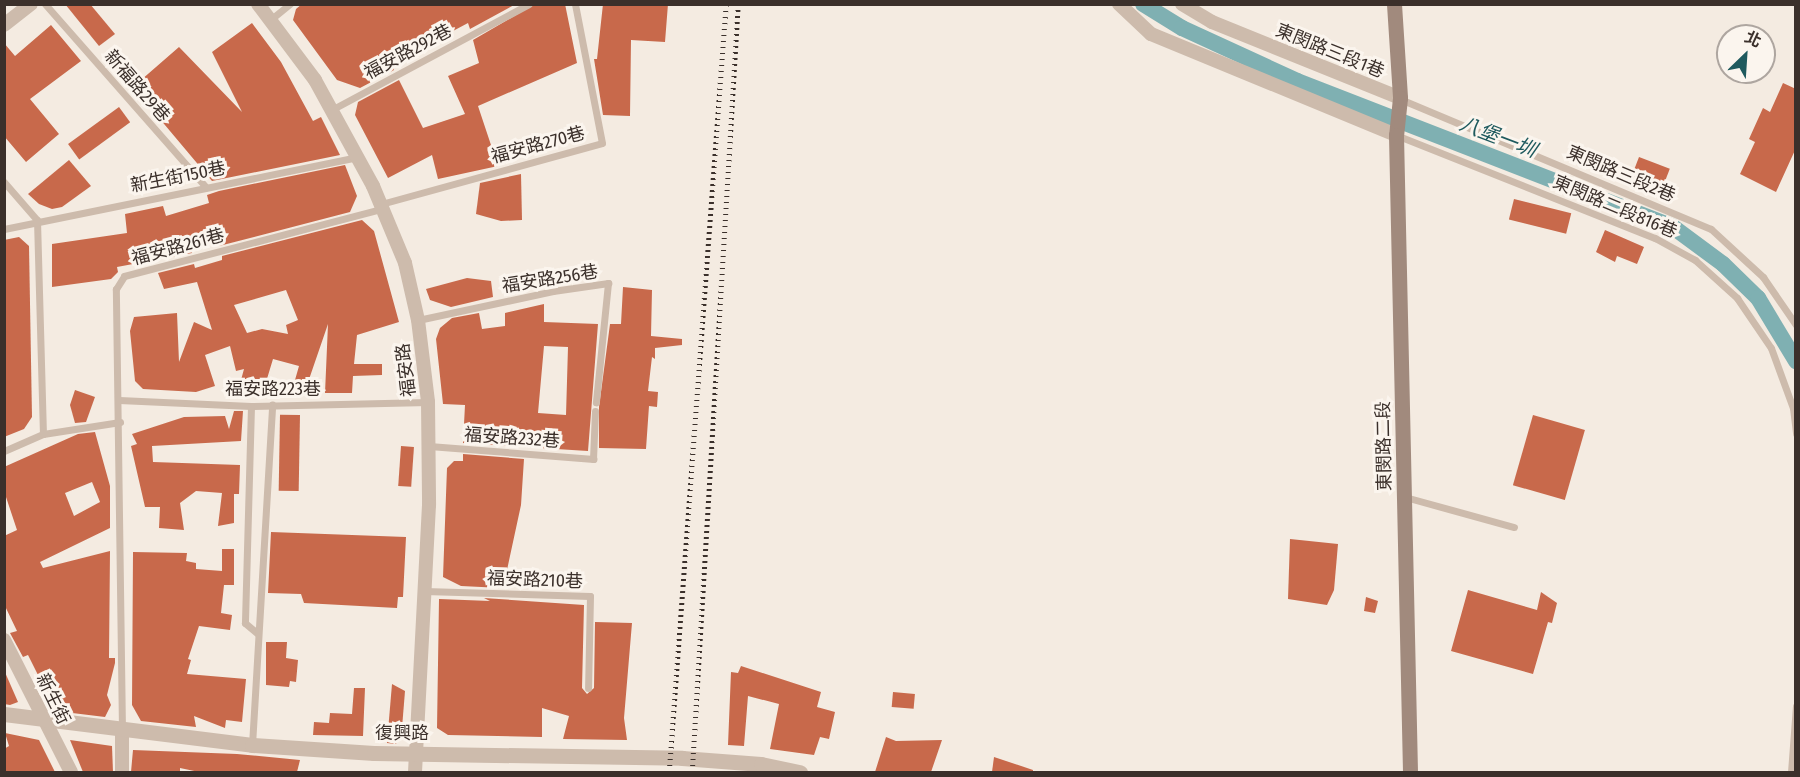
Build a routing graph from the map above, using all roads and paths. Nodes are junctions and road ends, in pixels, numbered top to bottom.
1 (31, 4) edge
2 (45, 4) edge
3 (258, 4) edge
4 (291, 4) edge
5 (529, 4) edge
6 (575, 4) edge
7 (1119, 4) edge
8 (1182, 4) edge
9 (1394, 4) edge
10 (270, 20) junction
11 (4, 25) edge
12 (1400, 98) junction
13 (333, 109) junction
14 (1397, 127) junction
15 (358, 157) junction
16 (4, 182) edge
17 (206, 187) junction
18 (382, 206) junction
19 (37, 220) junction
20 (4, 229) edge
21 (418, 320) junction
22 (1796, 325) edge
23 (119, 400) junction
24 (428, 402) junction
25 (596, 402) dead end
26 (272, 405) junction
27 (251, 406) junction
28 (595, 411) dead end
29 (120, 422) junction
30 (43, 434) junction
31 (1796, 434) edge
32 (429, 446) junction
33 (4, 451) edge
34 (1405, 497) junction
35 (1514, 527) dead end
36 (424, 591) junction
37 (257, 633) junction
38 (4, 640) edge
39 (588, 688) dead end
40 (1796, 706) edge
41 (4, 714) edge
42 (43, 720) junction
43 (122, 730) junction
44 (252, 745) junction
45 (417, 752) junction
46 (761, 768) edge
47 (71, 772) edge
48 (122, 772) edge
49 (415, 772) edge
50 (800, 772) edge
51 (1410, 772) edge
52 (1791, 772) edge

1 - 11 street
2 - 17 lane, 新福路29巷
3 - 10 street, 福安路
4 - 10 lane
5 - 13 lane, 福安路292巷
6 - 18 lane, 福安路270巷
7 - 14 street
8 - 12 street, 東閔路三段1巷
9 - 12 main road, 東閔路二段
10 - 13 street, 福安路
12 - 14 main road, 東閔路二段
12 - 22 lane, 東閔路三段2巷
13 - 15 street, 福安路
14 - 31 lane, 東閔路二段816巷
14 - 34 main road, 東閔路二段
15 - 17 lane, 新生街150巷
15 - 18 street, 福安路
16 - 19 lane
17 - 19 lane, 新生街150巷
18 - 21 street, 福安路
18 - 23 lane, 福安路261巷
19 - 20 lane, 新生街150巷
19 - 30 lane
21 - 24 street, 福安路
21 - 25 lane, 福安路256巷
23 - 27 lane, 福安路223巷
23 - 29 lane, 福安路261巷
24 - 26 lane, 福安路223巷
24 - 32 street, 福安路
26 - 27 lane, 福安路223巷
26 - 37 lane
27 - 37 lane
28 - 32 lane, 福安路232巷
29 - 30 lane
29 - 43 lane, 福安路261巷
30 - 33 lane
32 - 36 street, 福安路
34 - 35 lane
34 - 51 main road, 東閔路二段
36 - 39 lane, 福安路210巷
36 - 45 street, 福安路
37 - 44 lane
38 - 42 street, 新生街
40 - 52 lane
41 - 42 street, 復興路
42 - 43 street, 復興路
42 - 47 street, 新生街
43 - 44 street, 復興路
43 - 48 street
44 - 45 street, 復興路
45 - 46 street, 復興路
45 - 49 street, 福安路
46 - 50 street, 復興路

